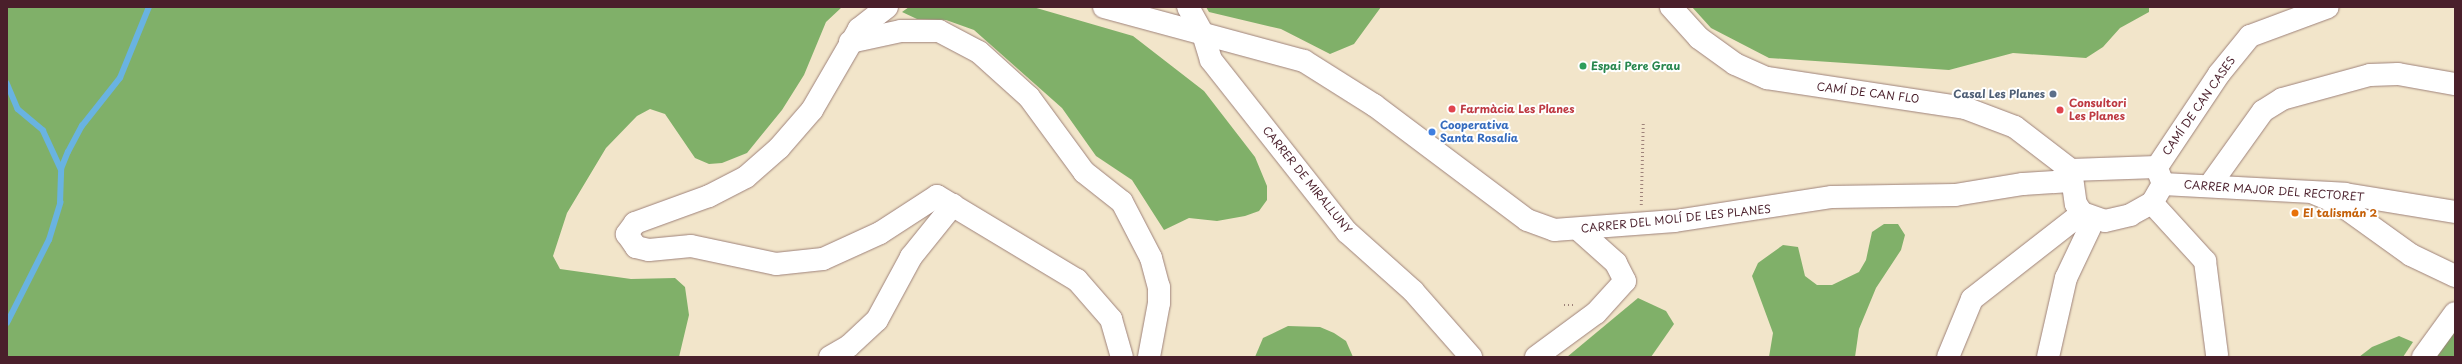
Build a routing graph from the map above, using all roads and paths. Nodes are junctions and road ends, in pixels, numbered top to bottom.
1 (887, 7) edge
2 (1104, 7) edge
3 (1188, 7) edge
4 (1671, 7) edge
5 (2328, 7) edge
6 (1204, 39) junction
7 (850, 42) junction
8 (2455, 84) edge
9 (1643, 123) dead end
10 (2070, 175) junction
11 (2160, 176) junction
12 (2210, 185) junction
13 (2313, 192) junction
14 (2152, 203) junction
15 (953, 205) junction
16 (2455, 212) edge
17 (2088, 216) junction
18 (1641, 221) junction
19 (1579, 230) junction
20 (2455, 276) edge
21 (2455, 313) edge
22 (2217, 355) dead end
23 (830, 357) edge
24 (1122, 357) edge
25 (1150, 357) edge
26 (1471, 357) edge
27 (1536, 357) edge
28 (1948, 357) edge
29 (2048, 357) edge
30 (2423, 357) edge

1 - 7 street
2 - 6 street, CARRER DEL MOLÍ DE LES PLANES
3 - 6 street, CARRER DE MIRALLUNY
4 - 10 street, CAMÍ DE CAN FLO
5 - 11 street, CAMÍ DE CAN CASES
6 - 19 street, CARRER DEL MOLÍ DE LES PLANES
6 - 26 street, CARRER DE MIRALLUNY
7 - 15 street
7 - 25 street
8 - 12 street
9 - 18 path
10 - 11 street, CARRER DEL MOLÍ DE LES PLANES
10 - 17 street
10 - 18 street, CARRER DEL MOLÍ DE LES PLANES
11 - 12 street, CARRER MAJOR DEL RECTORET
11 - 14 street, CAMÍ DE CAN CASES
12 - 13 street, CARRER MAJOR DEL RECTORET
13 - 16 street, CARRER MAJOR DEL RECTORET
13 - 20 street
14 - 17 street
14 - 22 street
15 - 23 street
15 - 24 street
17 - 28 street
17 - 29 street
18 - 19 street, CARRER DEL MOLÍ DE LES PLANES
19 - 27 street
21 - 30 street

